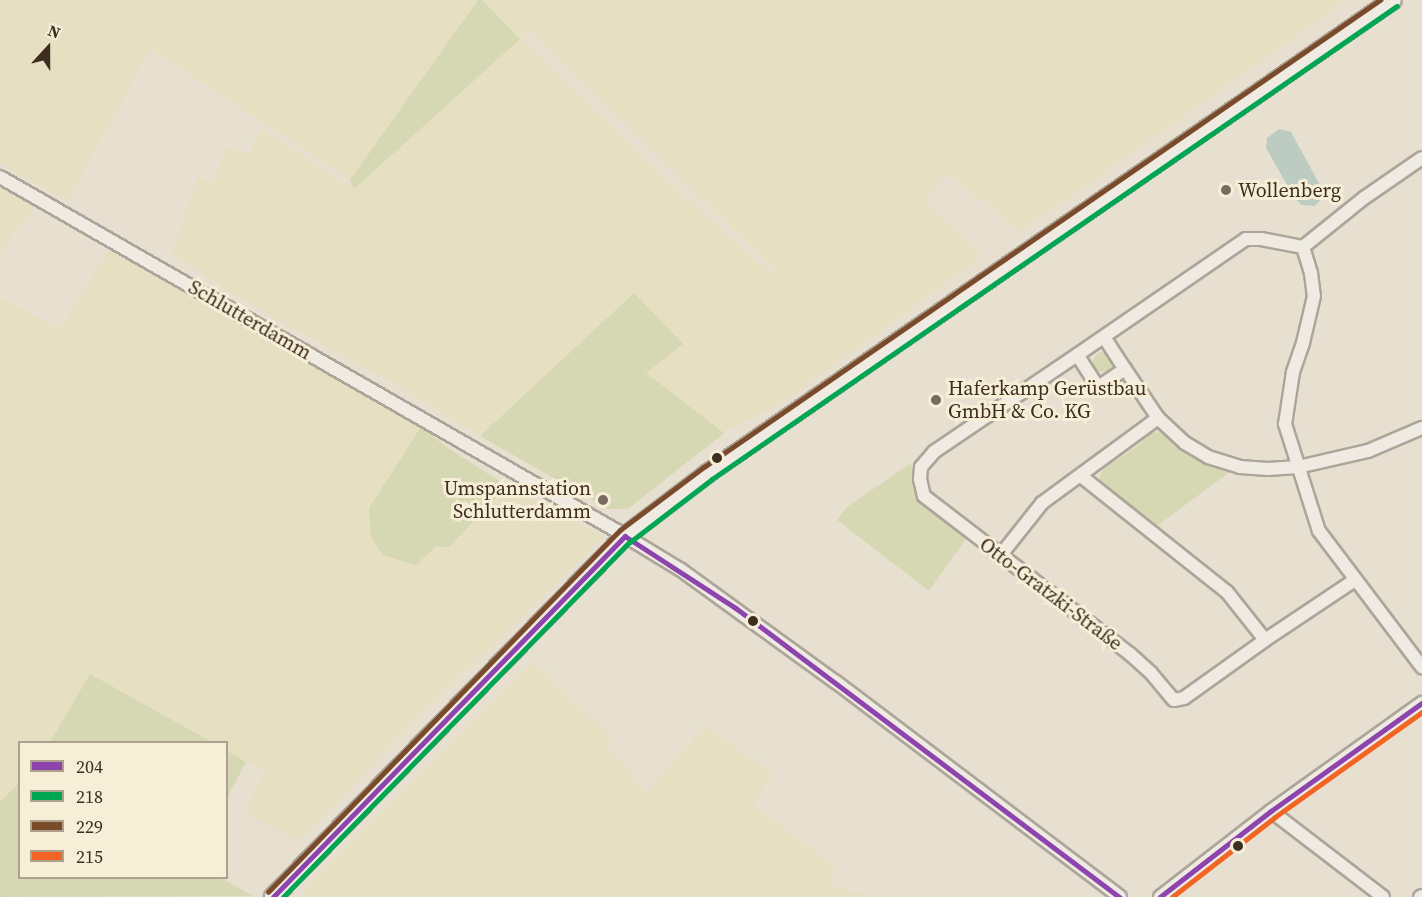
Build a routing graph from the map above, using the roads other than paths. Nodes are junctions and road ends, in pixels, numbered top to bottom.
1 (1393, 0) edge
2 (1422, 158) edge
3 (0, 177) edge
4 (1303, 247) junction
5 (1104, 337) junction
6 (1077, 356) junction
7 (1125, 369) junction
8 (1158, 418) junction
9 (1420, 434) edge
10 (1298, 467) junction
11 (1081, 476) junction
12 (625, 536) junction
13 (1000, 556) junction
14 (1355, 580) junction
15 (1265, 640) junction
16 (1422, 667) edge
17 (1422, 703) edge
18 (1271, 811) junction
19 (273, 897) edge
20 (1120, 897) edge
21 (1160, 897) edge
22 (1383, 897) edge

1 - 12 main road
2 - 4 street
3 - 12 street, Schlutterdamm
4 - 5 street, Otto-Gratzki-Straße
4 - 10 street
5 - 6 street, Otto-Gratzki-Straße
5 - 7 street
6 - 7 street
6 - 13 street, Otto-Gratzki-Straße
7 - 8 street
8 - 10 street
8 - 11 street
9 - 10 street
10 - 14 street
11 - 13 street
11 - 15 street
12 - 19 main road
12 - 20 street, Schlutterdamm
13 - 15 street, Otto-Gratzki-Straße
14 - 15 street, Otto-Gratzki-Straße
14 - 16 street
17 - 18 street
18 - 21 street
18 - 22 street

